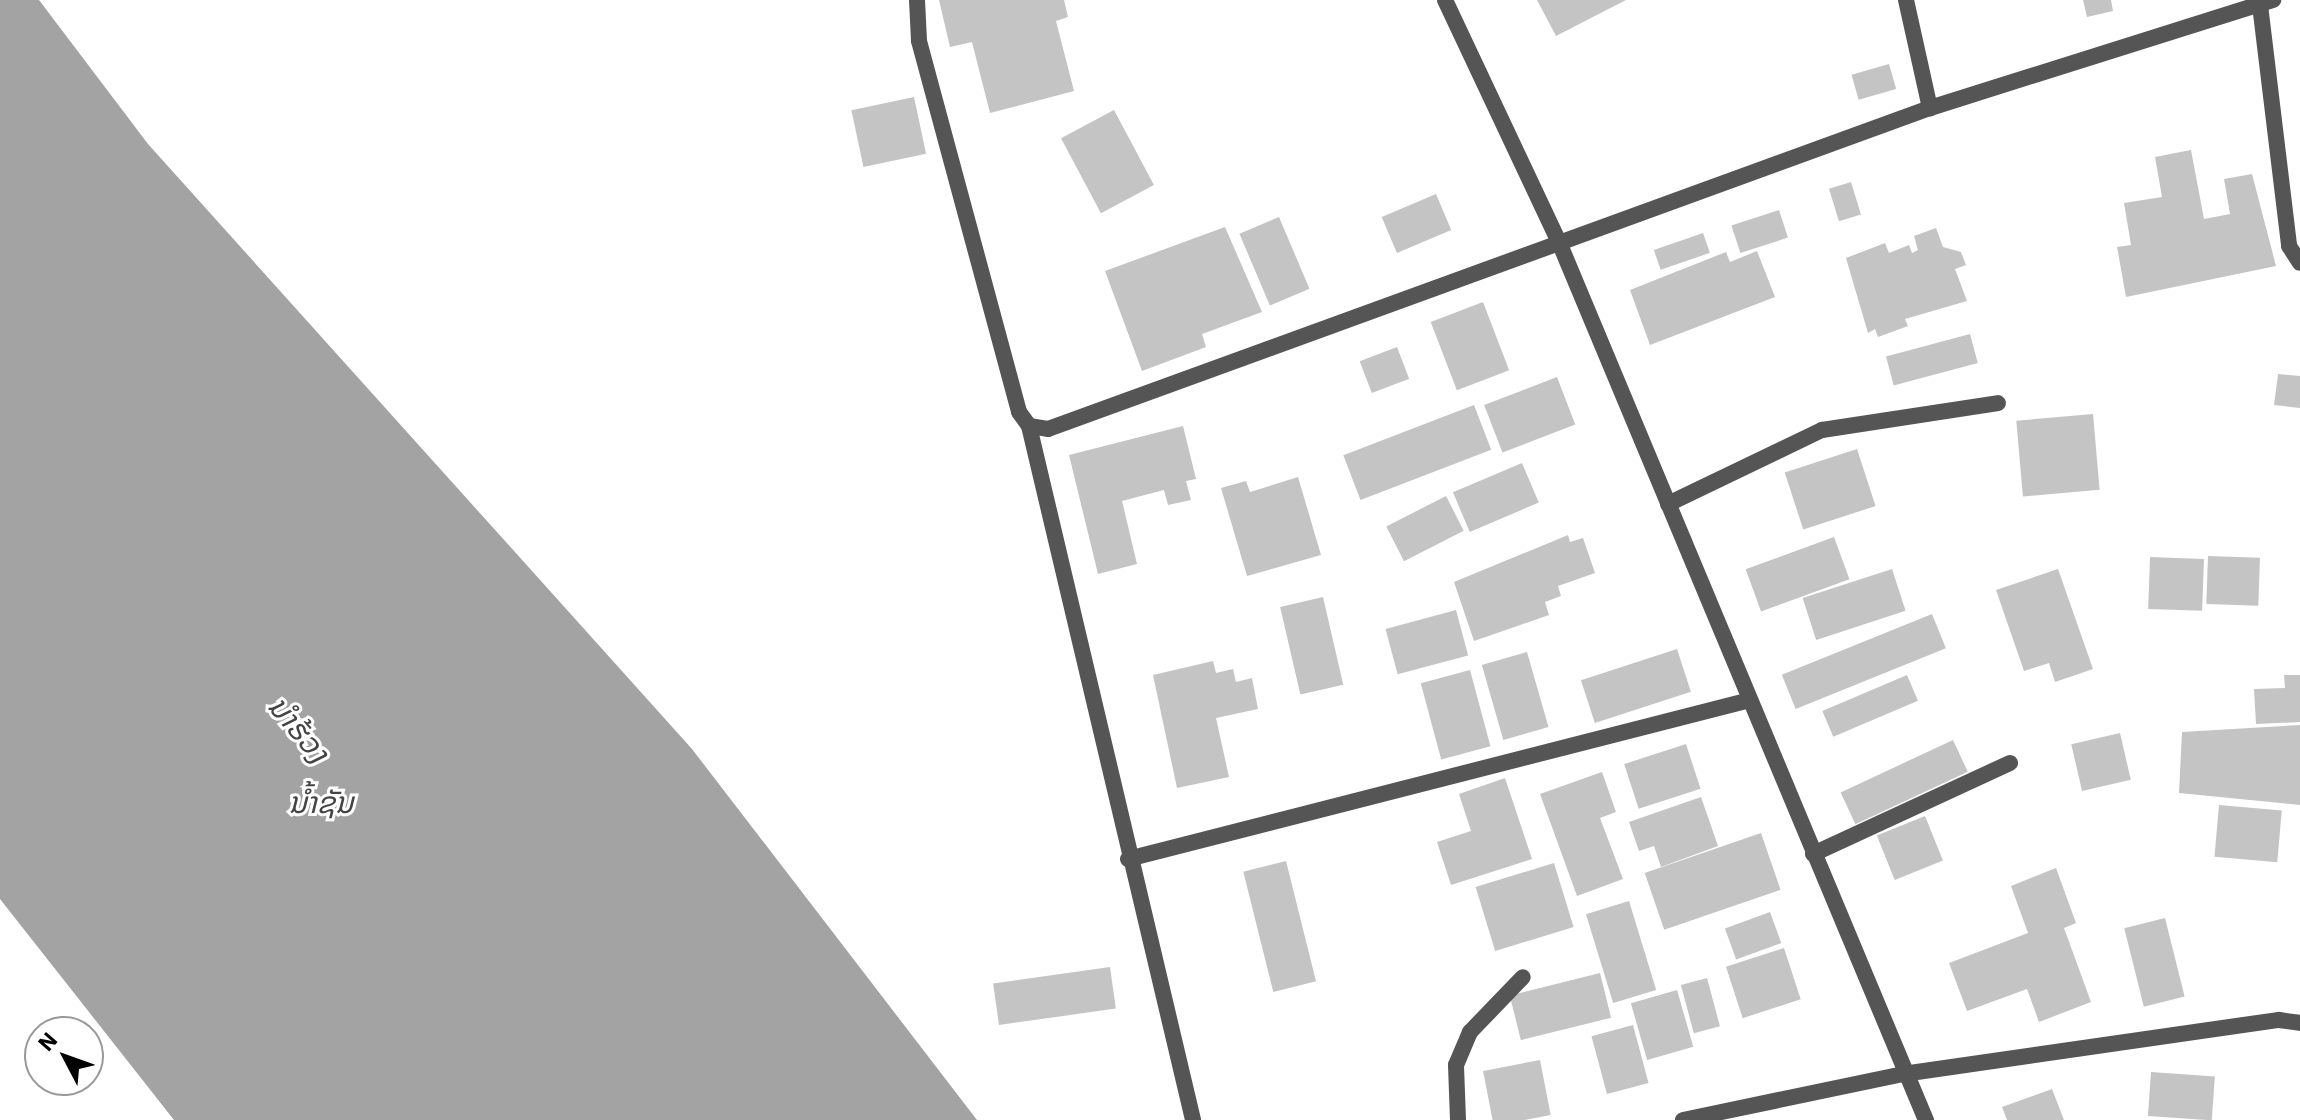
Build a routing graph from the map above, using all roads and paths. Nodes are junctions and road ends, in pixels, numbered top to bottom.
1 (917, 0) edge
2 (1445, 0) edge
3 (1906, 0) edge
4 (2266, 2) edge
5 (1930, 108) junction
6 (1559, 242) junction
7 (2300, 263) edge
8 (1998, 403) dead end
9 (1029, 426) junction
10 (1668, 504) junction
11 (1750, 700) junction
12 (2010, 763) dead end
13 (1813, 854) junction
14 (1128, 859) junction
15 (1523, 977) dead end
16 (2300, 1023) edge
17 (1903, 1074) junction
18 (1705, 1118) edge
19 (1193, 1120) edge
20 (1458, 1120) edge
21 (1683, 1120) edge
22 (1926, 1120) edge

1 - 9 street
2 - 6 street
3 - 5 street
4 - 5 street
4 - 7 street
5 - 6 street
6 - 9 street
6 - 10 street
8 - 10 street
9 - 14 street
10 - 11 street
11 - 13 street
11 - 14 street
12 - 13 street
13 - 17 street
14 - 19 street
15 - 20 street
16 - 17 street
17 - 18 street
17 - 22 street
18 - 21 street

